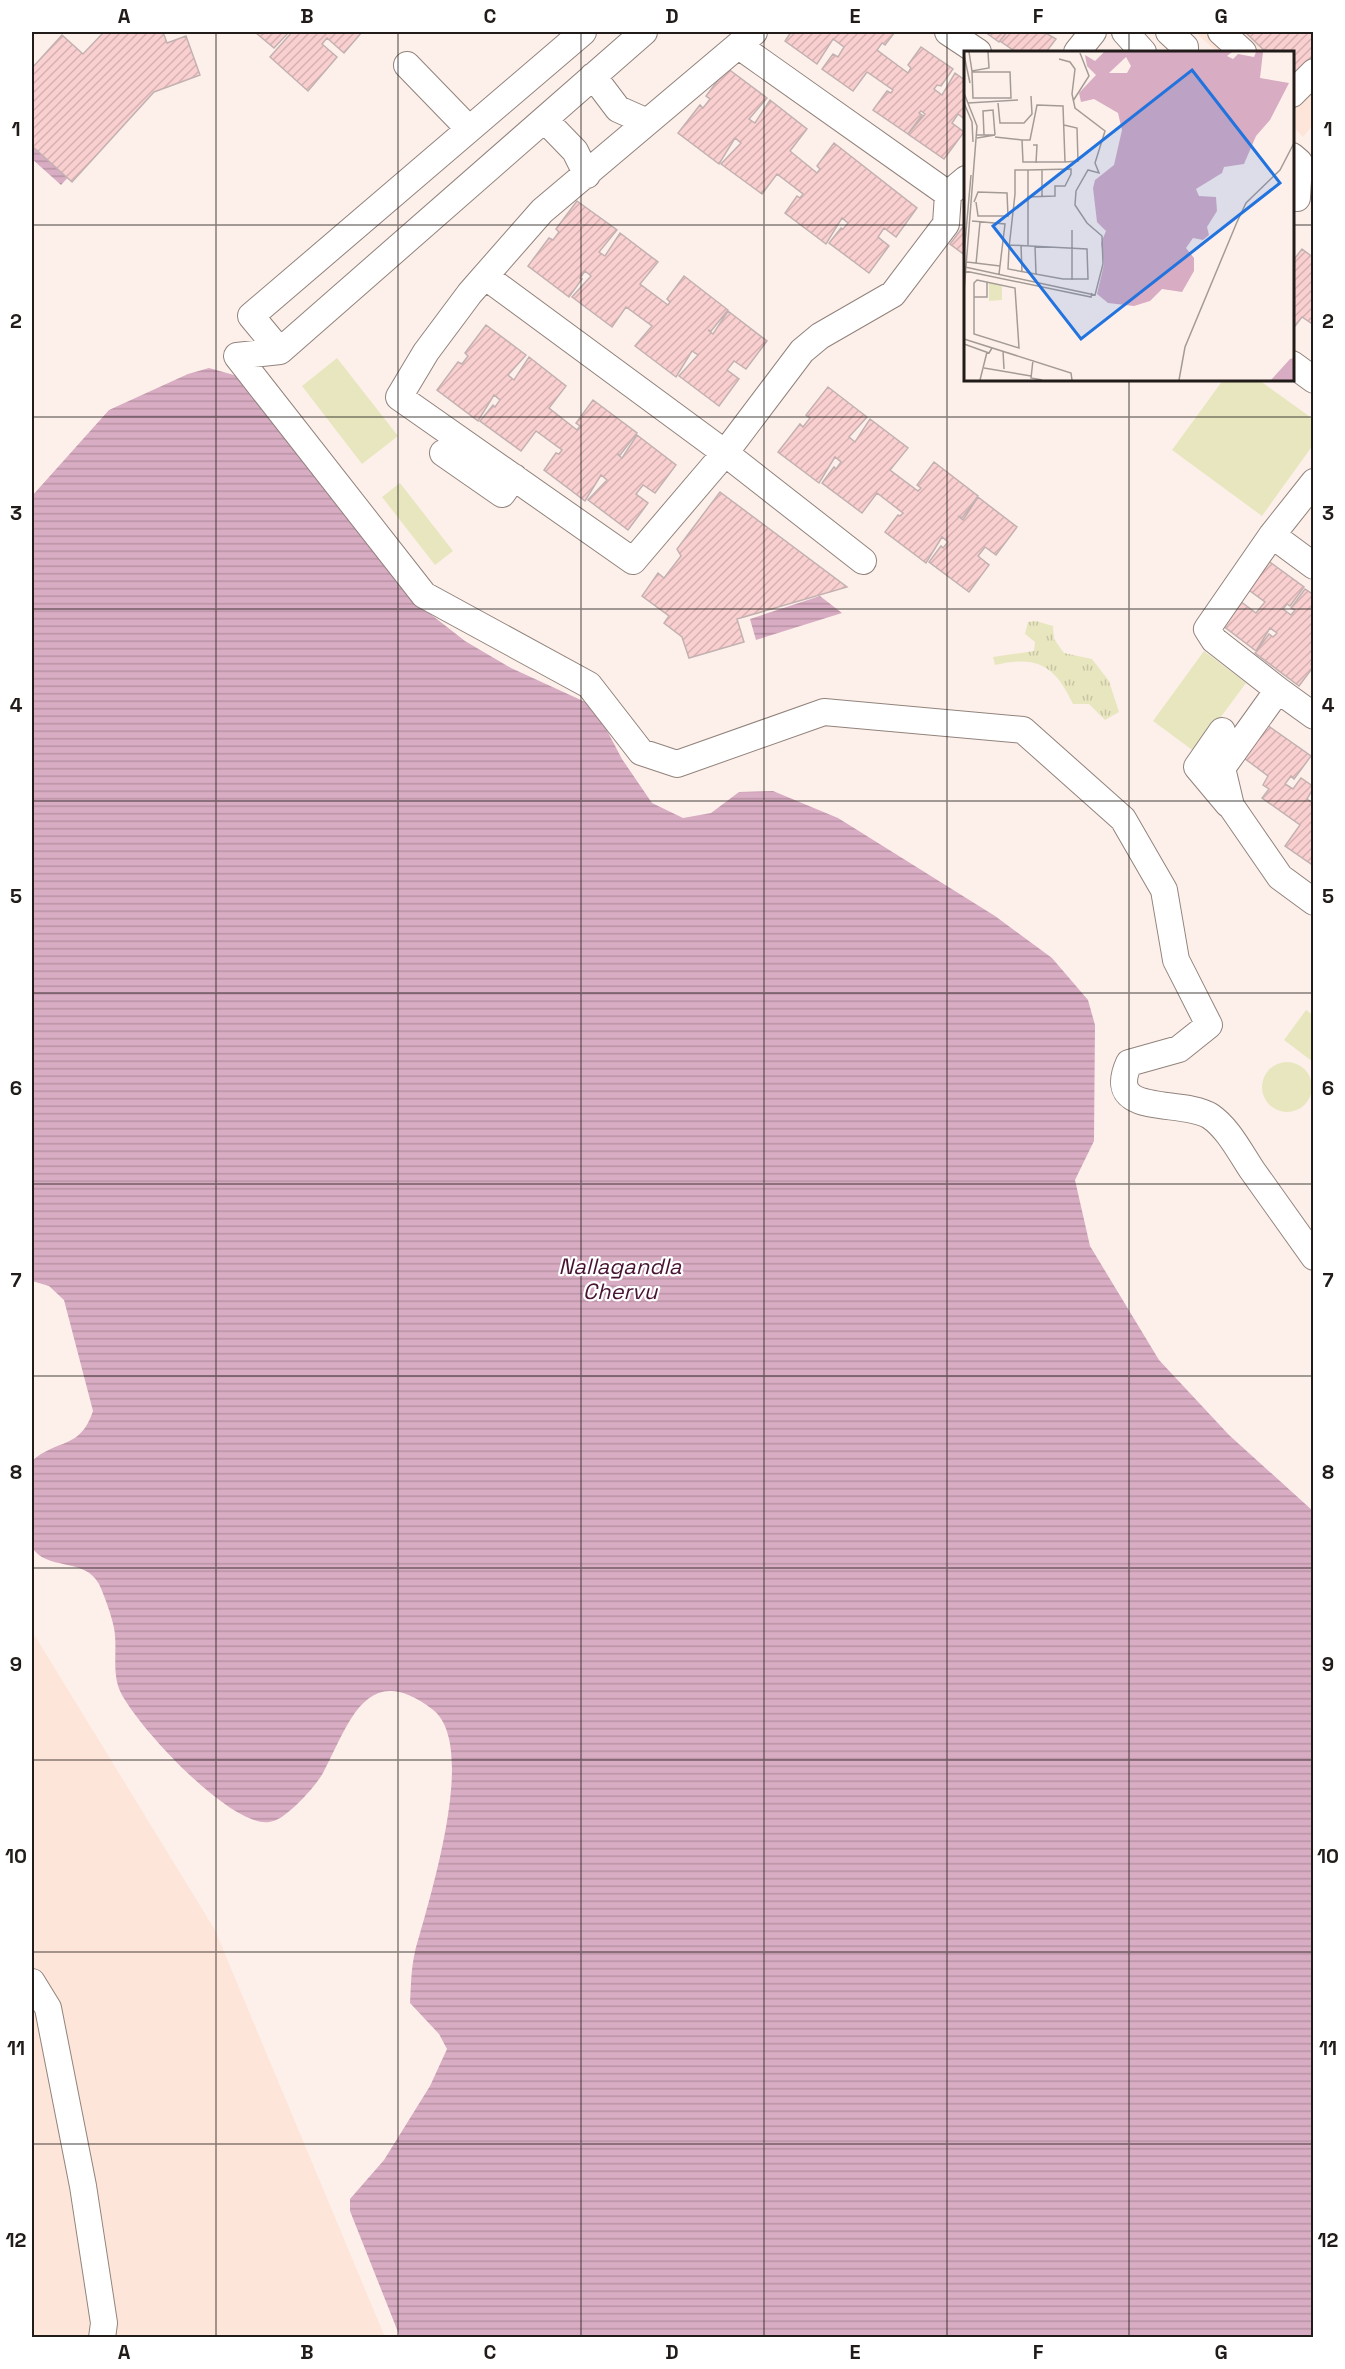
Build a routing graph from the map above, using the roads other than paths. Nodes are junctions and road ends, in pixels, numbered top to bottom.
1 (583, 32) edge
2 (644, 32) edge
3 (948, 32) edge
4 (1093, 32) edge
5 (1125, 32) edge
6 (1169, 32) edge
7 (1221, 32) edge
8 (746, 39) edge
9 (976, 51) edge
10 (1078, 51) edge
11 (1142, 51) edge
12 (1185, 51) edge
13 (1242, 51) edge
14 (406, 65) dead end
15 (1314, 72) edge
16 (593, 76) junction
17 (1294, 93) edge
18 (545, 120) junction
19 (645, 121) junction
20 (469, 129) junction
21 (1294, 157) edge
22 (587, 174) junction
23 (957, 186) edge
24 (1301, 202) edge
25 (486, 277) junction
26 (280, 351) junction
27 (1294, 365) edge
28 (1314, 381) edge
29 (443, 453) dead end
30 (725, 453) junction
31 (514, 477) junction
32 (1314, 482) edge
33 (1272, 535) junction
34 (863, 561) dead end
35 (1314, 566) edge
36 (1278, 690) junction
37 (1314, 716) edge
38 (1222, 731) dead end
39 (1230, 807) junction
40 (1314, 902) edge
41 (1314, 1257) edge
42 (32, 1982) edge
43 (102, 2337) edge

1 - 20 street
2 - 16 street
3 - 9 street
4 - 10 street
5 - 11 street
6 - 12 street
7 - 13 street
8 - 19 street
8 - 23 street
14 - 20 street
15 - 17 street
16 - 18 street
16 - 19 street
18 - 22 street
18 - 26 street
19 - 22 street
20 - 26 street
21 - 24 street
22 - 25 street
23 - 30 street
25 - 30 street
25 - 31 street
26 - 41 street
27 - 28 street
29 - 31 street
30 - 31 street
30 - 34 street
32 - 33 street
33 - 35 street
33 - 36 street
36 - 37 street
36 - 39 street
38 - 39 street
39 - 40 street
42 - 43 street

